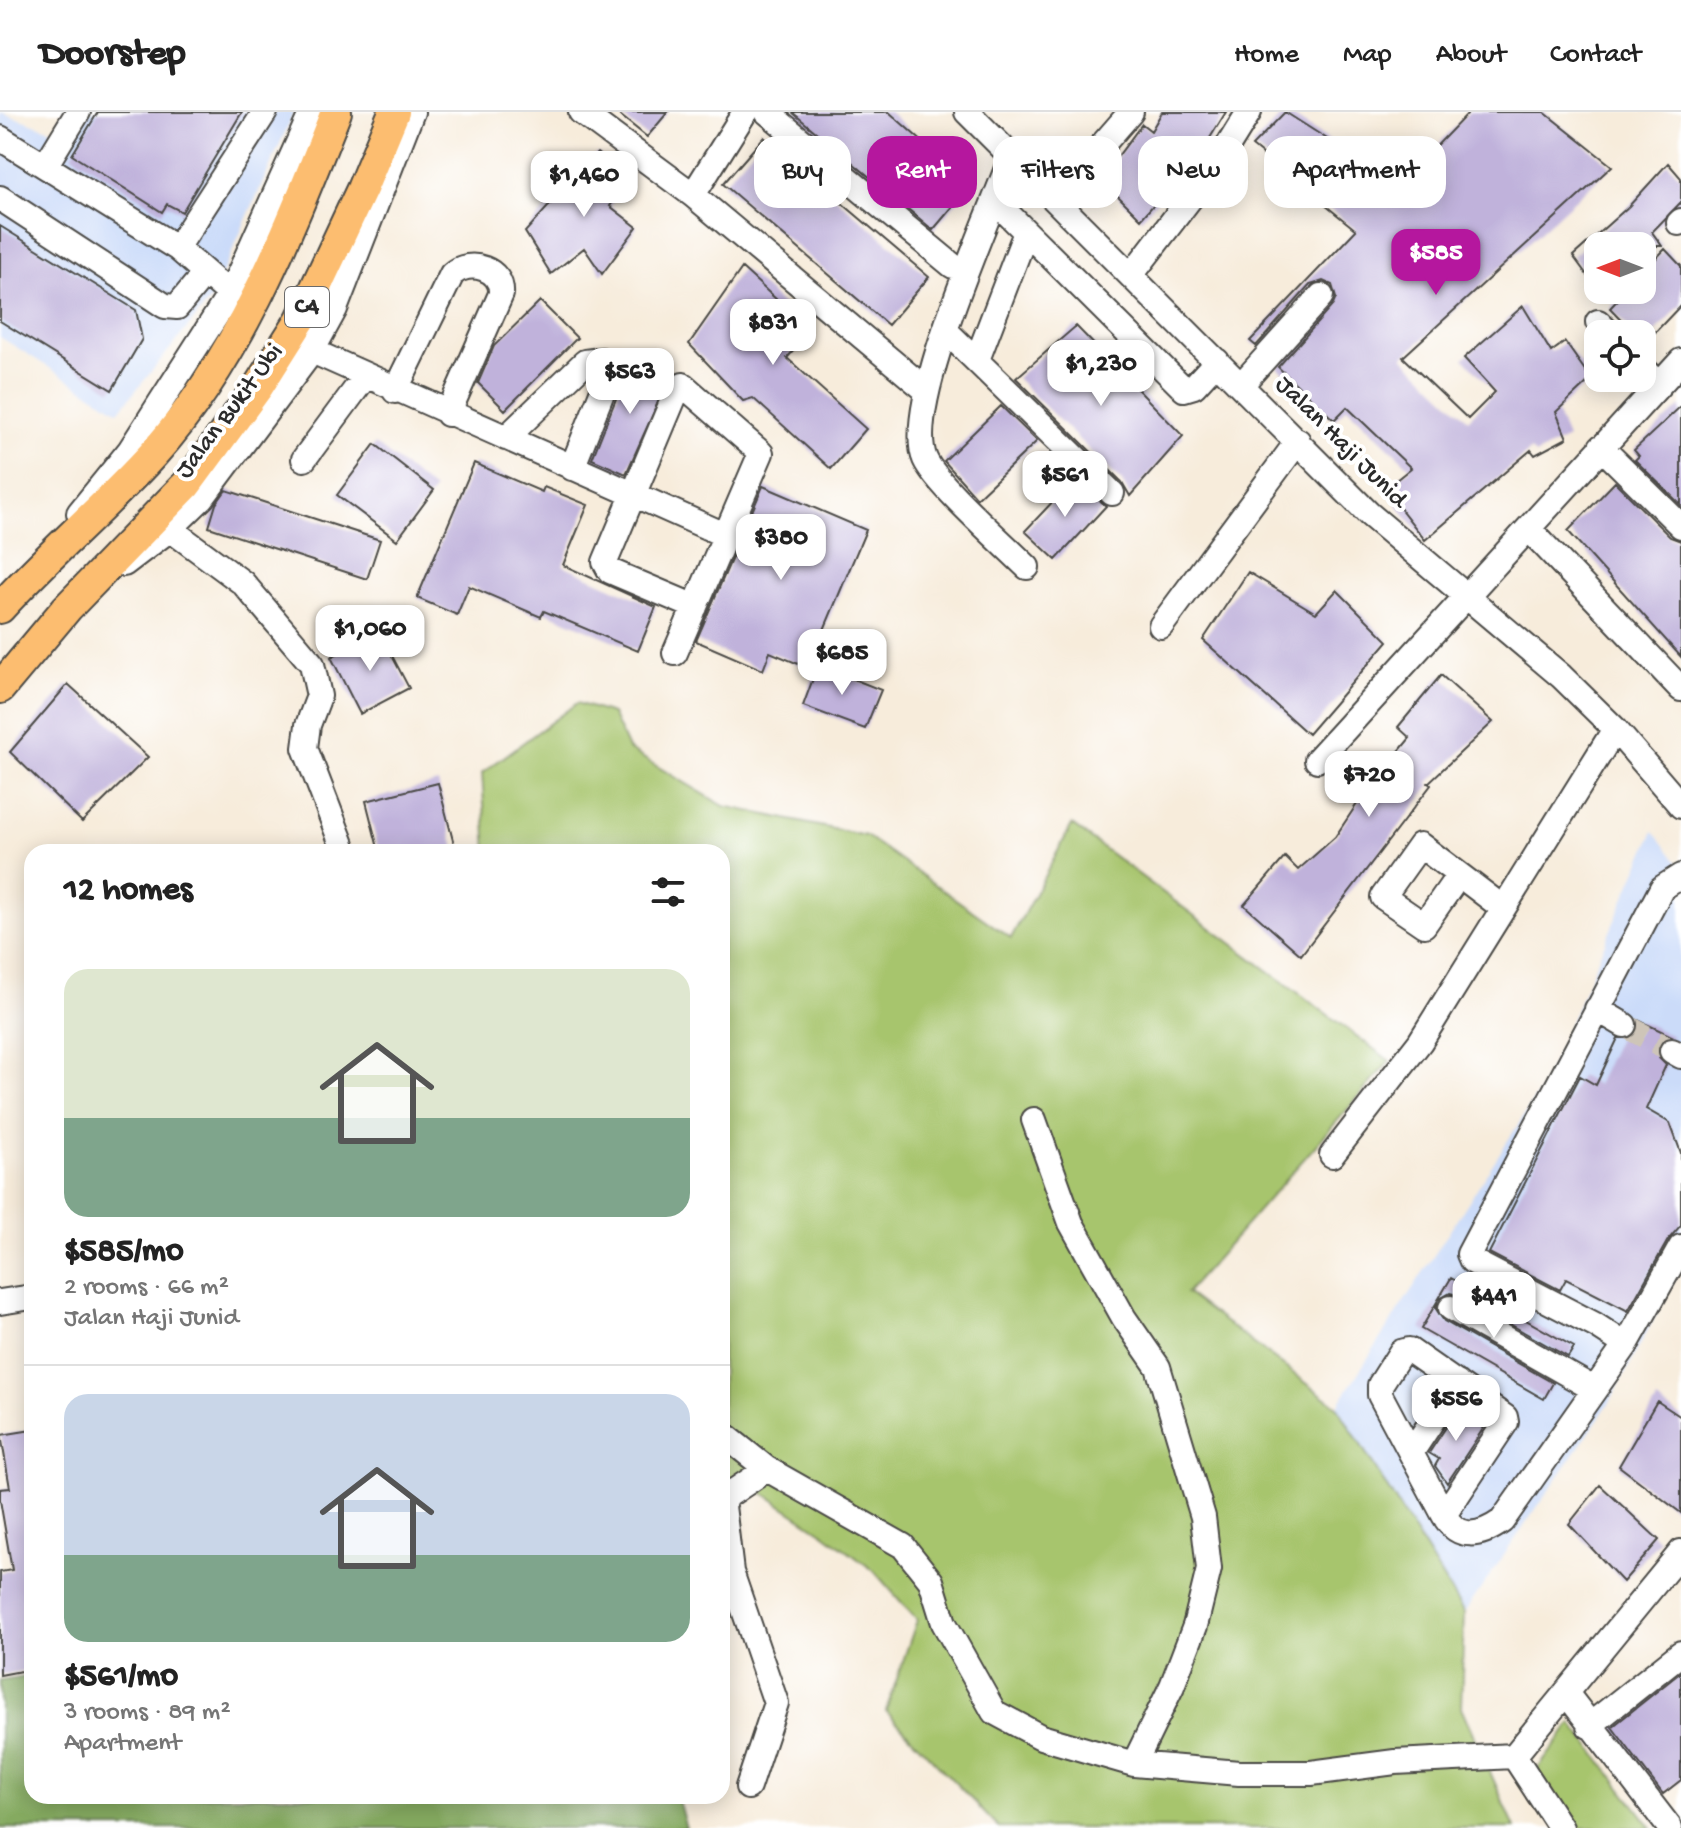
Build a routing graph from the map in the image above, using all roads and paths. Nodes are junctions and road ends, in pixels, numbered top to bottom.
1 (78, 112) edge
2 (265, 112) edge
3 (312, 112) edge
4 (336, 112) edge
5 (394, 112) edge
6 (412, 112) edge
7 (581, 112) edge
8 (745, 112) edge
9 (767, 112) edge
10 (967, 112) edge
11 (1131, 112) edge
12 (1249, 112) edge
13 (1110, 136) edge
14 (993, 137) edge
15 (0, 138) edge
16 (45, 166) junction
17 (693, 195) junction
18 (0, 198) edge
19 (994, 208) edge
20 (1002, 208) edge
21 (1066, 208) edge
22 (1026, 232) junction
23 (177, 248) junction
24 (953, 266) dead end
25 (205, 273) junction
26 (1132, 274) junction
27 (230, 294) junction
28 (1321, 296) dead end
29 (946, 331) junction
30 (312, 351) junction
31 (977, 360) junction
32 (1217, 361) junction
33 (1681, 361) edge
34 (1656, 373) edge
35 (364, 378) junction
36 (1241, 385) junction
37 (926, 390) junction
38 (395, 391) junction
39 (1639, 392) edge
40 (448, 414) junction
41 (506, 438) junction
42 (1298, 441) junction
43 (1601, 447) junction
44 (304, 459) dead end
45 (572, 468) junction
46 (1112, 493) dead end
47 (631, 494) junction
48 (1681, 526) edge
49 (170, 529) junction
50 (1530, 530) junction
51 (727, 536) junction
52 (1027, 567) dead end
53 (30, 575) junction
54 (1466, 596) junction
55 (695, 607) junction
56 (0, 608) edge
57 (67, 608) junction
58 (1161, 626) dead end
59 (675, 653) dead end
60 (0, 688) edge
61 (1681, 689) edge
62 (1615, 729) junction
63 (1317, 760) dead end
64 (1678, 794) edge
65 (342, 844) edge
66 (1459, 875) dead end
67 (1681, 876) edge
68 (1503, 908) junction
69 (1597, 1009) junction
70 (1624, 1025) tunnel mouth
71 (1034, 1120) dead end
72 (1332, 1155) dead end
73 (1681, 1247) edge
74 (24, 1298) edge
75 (0, 1302) edge
76 (1451, 1308) dead end
77 (1626, 1345) junction
78 (1457, 1383) junction
79 (1594, 1389) junction
80 (730, 1439) edge
81 (1411, 1453) junction
82 (767, 1469) junction
83 (730, 1494) edge
84 (1444, 1515) junction
85 (1681, 1552) edge
86 (730, 1564) edge
87 (1681, 1653) edge
88 (1566, 1693) junction
89 (1589, 1726) junction
90 (1514, 1756) junction
91 (1134, 1764) junction
92 (748, 1787) dead end
93 (1671, 1816) edge
94 (1561, 1828) edge

1 - 16 street
2 - 23 street
3 - 27 street, C4
4 - 53 main road, C4
5 - 57 main road, C4
6 - 30 street, Jalan Bukit Ubi / C4
7 - 17 street
8 - 17 street
9 - 24 street
10 - 14 street, Jalan Haji Junid
11 - 13 street
12 - 26 street
15 - 16 street
16 - 23 street
17 - 37 street
18 - 25 street
19 - 29 street
20 - 22 street
21 - 26 street, Jalan Haji Junid
22 - 31 street
22 - 32 street
23 - 25 street
25 - 27 street
26 - 32 street, Jalan Haji Junid
27 - 53 street, C4
28 - 36 street
29 - 31 street
29 - 37 street
30 - 35 street
30 - 49 street, Jalan Bukit Ubi / C4
31 - 46 street
32 - 36 street, Jalan Haji Junid
33 - 34 street
35 - 38 street
35 - 44 street
36 - 42 street, Jalan Haji Junid
37 - 52 street
38 - 40 street
38 - 40 street
39 - 43 street
40 - 41 street
41 - 45 street
41 - 45 street
42 - 54 street, Jalan Haji Junid
42 - 58 street
43 - 48 street
43 - 50 street
45 - 47 street
47 - 51 street
47 - 51 street
47 - 55 street
49 - 57 street, Jalan Bukit Ubi / C4
49 - 65 street
50 - 54 street
50 - 61 street
51 - 55 street
53 - 56 main road, C4
54 - 62 street, Jalan Haji Junid
54 - 63 street
55 - 59 street
57 - 60 main road, C4
62 - 64 street, Jalan Haji Junid
62 - 68 street
66 - 68 street
67 - 69 street
68 - 72 street
69 - 70 street
69 - 77 street
71 - 91 street
73 - 77 street
74 - 75 street
76 - 79 street
77 - 79 street
78 - 81 street
78 - 81 street
78 - 84 street
79 - 84 street
80 - 82 street
81 - 84 street
82 - 83 street
82 - 91 street
85 - 88 street
86 - 92 street
87 - 89 street
88 - 89 street
88 - 90 street
89 - 93 street
90 - 91 street
90 - 94 street

